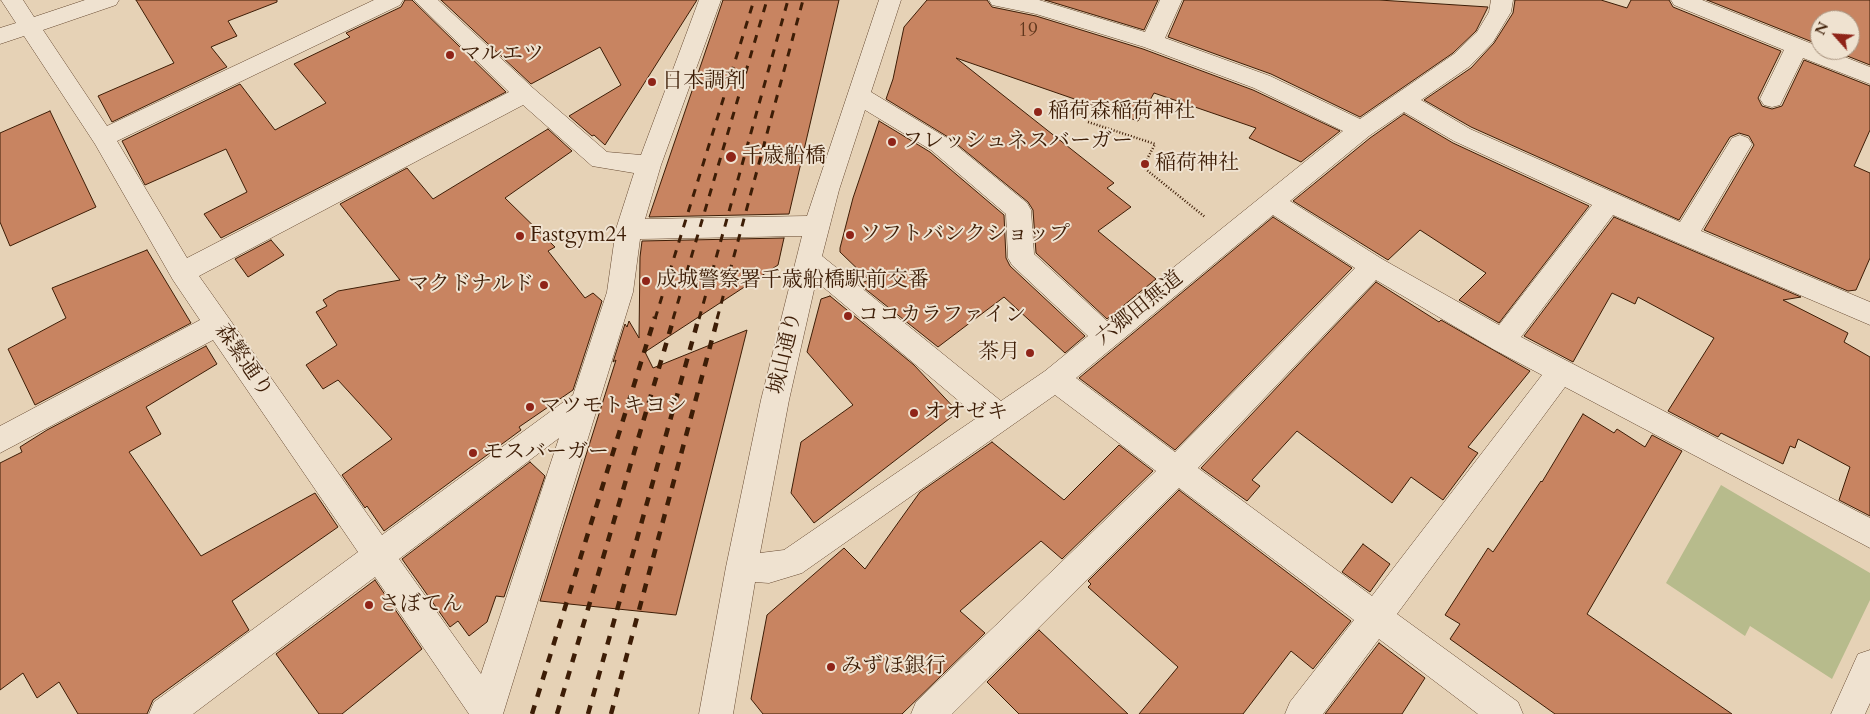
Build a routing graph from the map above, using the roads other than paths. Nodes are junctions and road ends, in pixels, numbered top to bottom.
1 (12, 0) edge
2 (108, 0) edge
3 (392, 0) edge
4 (425, 0) edge
5 (710, 0) edge
6 (890, 0) edge
7 (1000, 0) edge
8 (1171, 0) edge
9 (1502, 0) edge
10 (1682, 0) edge
11 (1707, 4) edge
12 (30, 26) junction
13 (0, 36) edge
14 (1152, 42) junction
15 (1797, 47) junction
16 (1870, 76) edge
17 (525, 94) junction
18 (859, 96) junction
19 (1772, 99) dead end
20 (1405, 101) junction
21 (1361, 130) junction
22 (102, 138) junction
23 (1740, 144) dead end
24 (649, 165) junction
25 (1272, 202) junction
26 (1609, 202) junction
27 (818, 226) junction
28 (629, 230) junction
29 (1686, 234) junction
30 (808, 259) junction
31 (1373, 266) junction
32 (182, 273) junction
33 (1870, 314) edge
34 (218, 324) junction
35 (1106, 336) junction
36 (1503, 342) junction
37 (1560, 373) junction
38 (1055, 379) junction
39 (584, 403) junction
40 (999, 417) junction
41 (0, 440) edge
42 (1178, 469) junction
43 (1870, 534) edge
44 (379, 556) junction
45 (742, 567) junction
46 (1374, 618) junction
47 (486, 712) edge
48 (166, 714) edge
49 (716, 714) edge
50 (928, 714) edge
51 (1302, 714) edge
52 (1506, 714) edge

1 - 12 street, 森繁通り
2 - 12 street
3 - 22 street
4 - 17 street
5 - 24 street
6 - 18 street, 城山通り
7 - 14 street
8 - 14 street
9 - 20 street, 六郷田無道
10 - 11 street
11 - 15 street
12 - 13 street
12 - 22 street, 森繁通り
14 - 21 street
15 - 16 street
15 - 19 street
17 - 24 street
17 - 32 street
18 - 27 street, 城山通り
18 - 35 street
20 - 21 street, 六郷田無道
20 - 26 street
21 - 25 street, 六郷田無道
22 - 32 street, 森繁通り
23 - 29 street
24 - 28 street
25 - 31 street
25 - 35 street, 六郷田無道
26 - 29 street
26 - 36 street
27 - 28 street
27 - 30 street, 城山通り
28 - 39 street
29 - 33 street
30 - 40 street
30 - 45 street, 城山通り
31 - 36 street
31 - 42 street
32 - 34 street, 森繁通り
34 - 41 street
34 - 44 street, 森繁通り
35 - 38 street, 六郷田無道
36 - 37 street
37 - 43 street
37 - 46 street
38 - 40 street, 六郷田無道
38 - 42 street
39 - 44 street
39 - 47 street
40 - 45 street, 六郷田無道
42 - 46 street
42 - 50 street
44 - 47 street, 森繁通り
44 - 48 street
45 - 49 street, 城山通り
46 - 51 street
46 - 52 street

